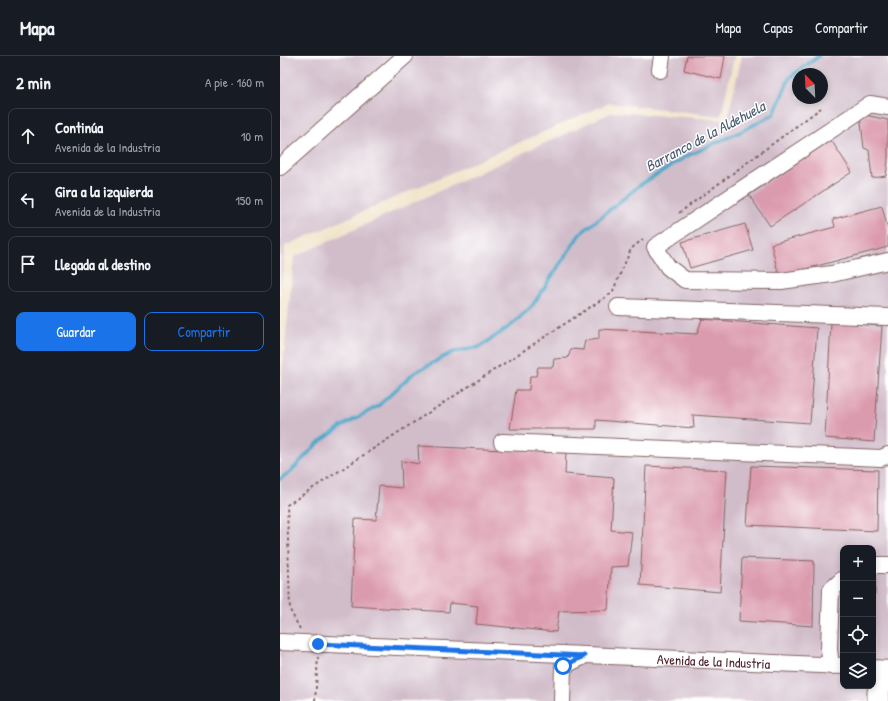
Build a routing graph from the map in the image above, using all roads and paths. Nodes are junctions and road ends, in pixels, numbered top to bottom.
1 (404, 56) edge
2 (888, 107) edge
3 (821, 108) dead end
4 (280, 167) edge
5 (675, 216) dead end
6 (643, 239) dead end
7 (888, 261) edge
8 (618, 306) dead end
9 (888, 317) edge
10 (502, 442) dead end
11 (888, 455) edge
12 (876, 565) edge
13 (888, 565) edge
14 (842, 581) edge
15 (280, 642) edge
16 (313, 644) junction
17 (584, 656) junction
18 (837, 666) edge
19 (876, 668) edge
20 (888, 670) edge
21 (315, 701) edge
22 (562, 701) edge
23 (878, 701) edge

1 - 4 street
2 - 7 street
3 - 5 path
6 - 16 path
8 - 9 street
10 - 11 street
12 - 13 street
14 - 18 street
15 - 16 street, Avenida de la Industria
16 - 17 street, Avenida de la Industria
16 - 21 path
17 - 18 street, Avenida de la Industria
17 - 22 street, Avenida de la Industria
19 - 20 street
20 - 23 main road

